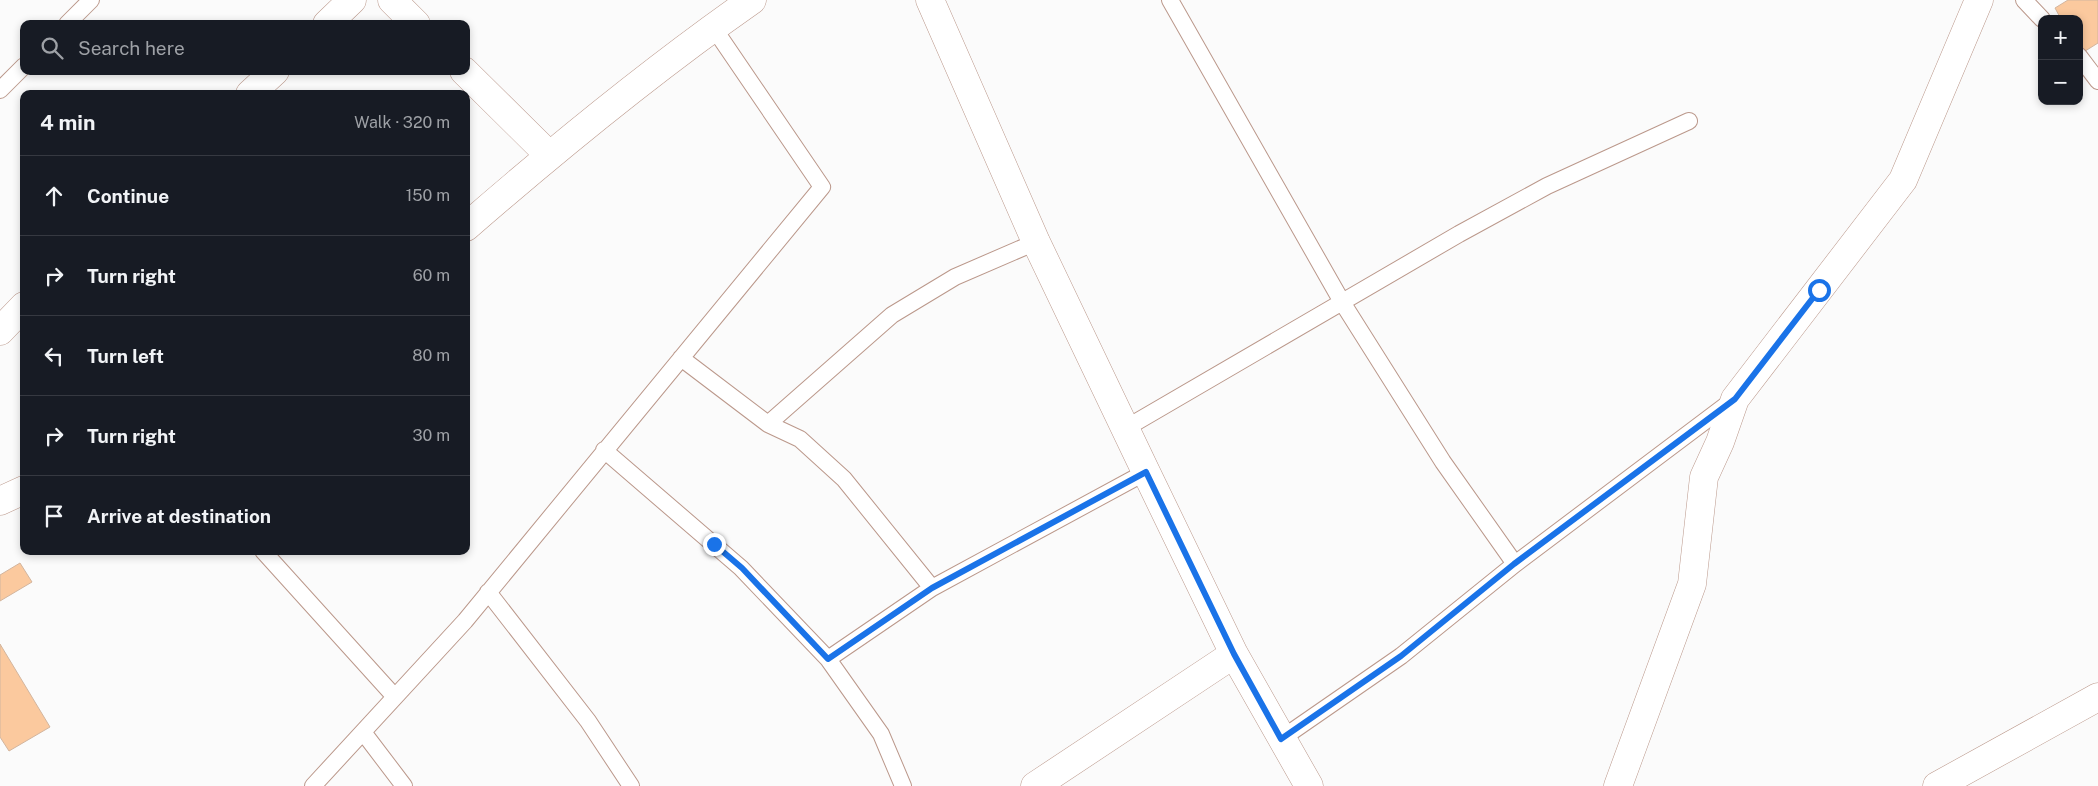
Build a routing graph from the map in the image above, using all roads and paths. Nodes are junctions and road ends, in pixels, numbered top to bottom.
1 (91, 0) edge
2 (352, 0) edge
3 (392, 0) edge
4 (752, 0) edge
5 (930, 0) edge
6 (1170, 0) edge
7 (1979, 0) edge
8 (2024, 0) edge
9 (2038, 15) edge
10 (71, 20) edge
11 (330, 20) edge
12 (412, 20) edge
13 (713, 27) junction
14 (2082, 60) edge
15 (20, 70) edge
16 (271, 75) edge
17 (468, 75) edge
18 (2098, 81) edge
19 (0, 90) edge
20 (254, 90) edge
21 (1689, 121) dead end
22 (549, 155) junction
23 (470, 224) edge
24 (1036, 242) junction
25 (1342, 302) junction
26 (20, 310) edge
27 (0, 331) edge
28 (681, 358) junction
29 (1735, 399) junction
30 (768, 424) junction
31 (1126, 428) junction
32 (604, 450) junction
33 (1146, 472) junction
34 (20, 492) edge
35 (0, 502) edge
36 (267, 555) edge
37 (1514, 564) junction
38 (932, 588) junction
39 (488, 592) junction
40 (1234, 654) junction
41 (828, 659) junction
42 (395, 697) junction
43 (2098, 697) edge
44 (363, 732) junction
45 (1281, 739) junction
46 (313, 786) edge
47 (404, 786) edge
48 (631, 786) edge
49 (903, 786) edge
50 (1034, 786) edge
51 (1309, 786) edge
52 (1618, 786) edge
53 (1937, 786) edge

1 - 10 lane
2 - 11 street
3 - 12 street
4 - 13 street
5 - 24 street
6 - 25 lane
7 - 29 street
8 - 9 lane
13 - 22 street
13 - 28 lane
14 - 18 lane
15 - 19 lane
16 - 20 street
17 - 22 street
21 - 25 lane
22 - 23 street
24 - 30 lane
24 - 31 street
25 - 31 lane
25 - 37 lane
26 - 27 street
28 - 30 lane
28 - 32 lane
29 - 37 lane
29 - 52 street
30 - 38 lane
31 - 33 street
32 - 39 lane
32 - 41 lane
33 - 38 lane
33 - 40 street
34 - 35 street
36 - 42 lane
37 - 45 lane
38 - 41 lane
39 - 42 lane
39 - 48 lane
40 - 45 street
40 - 50 street
41 - 49 lane
42 - 44 lane
43 - 53 street
44 - 46 lane
44 - 47 lane
45 - 51 street

